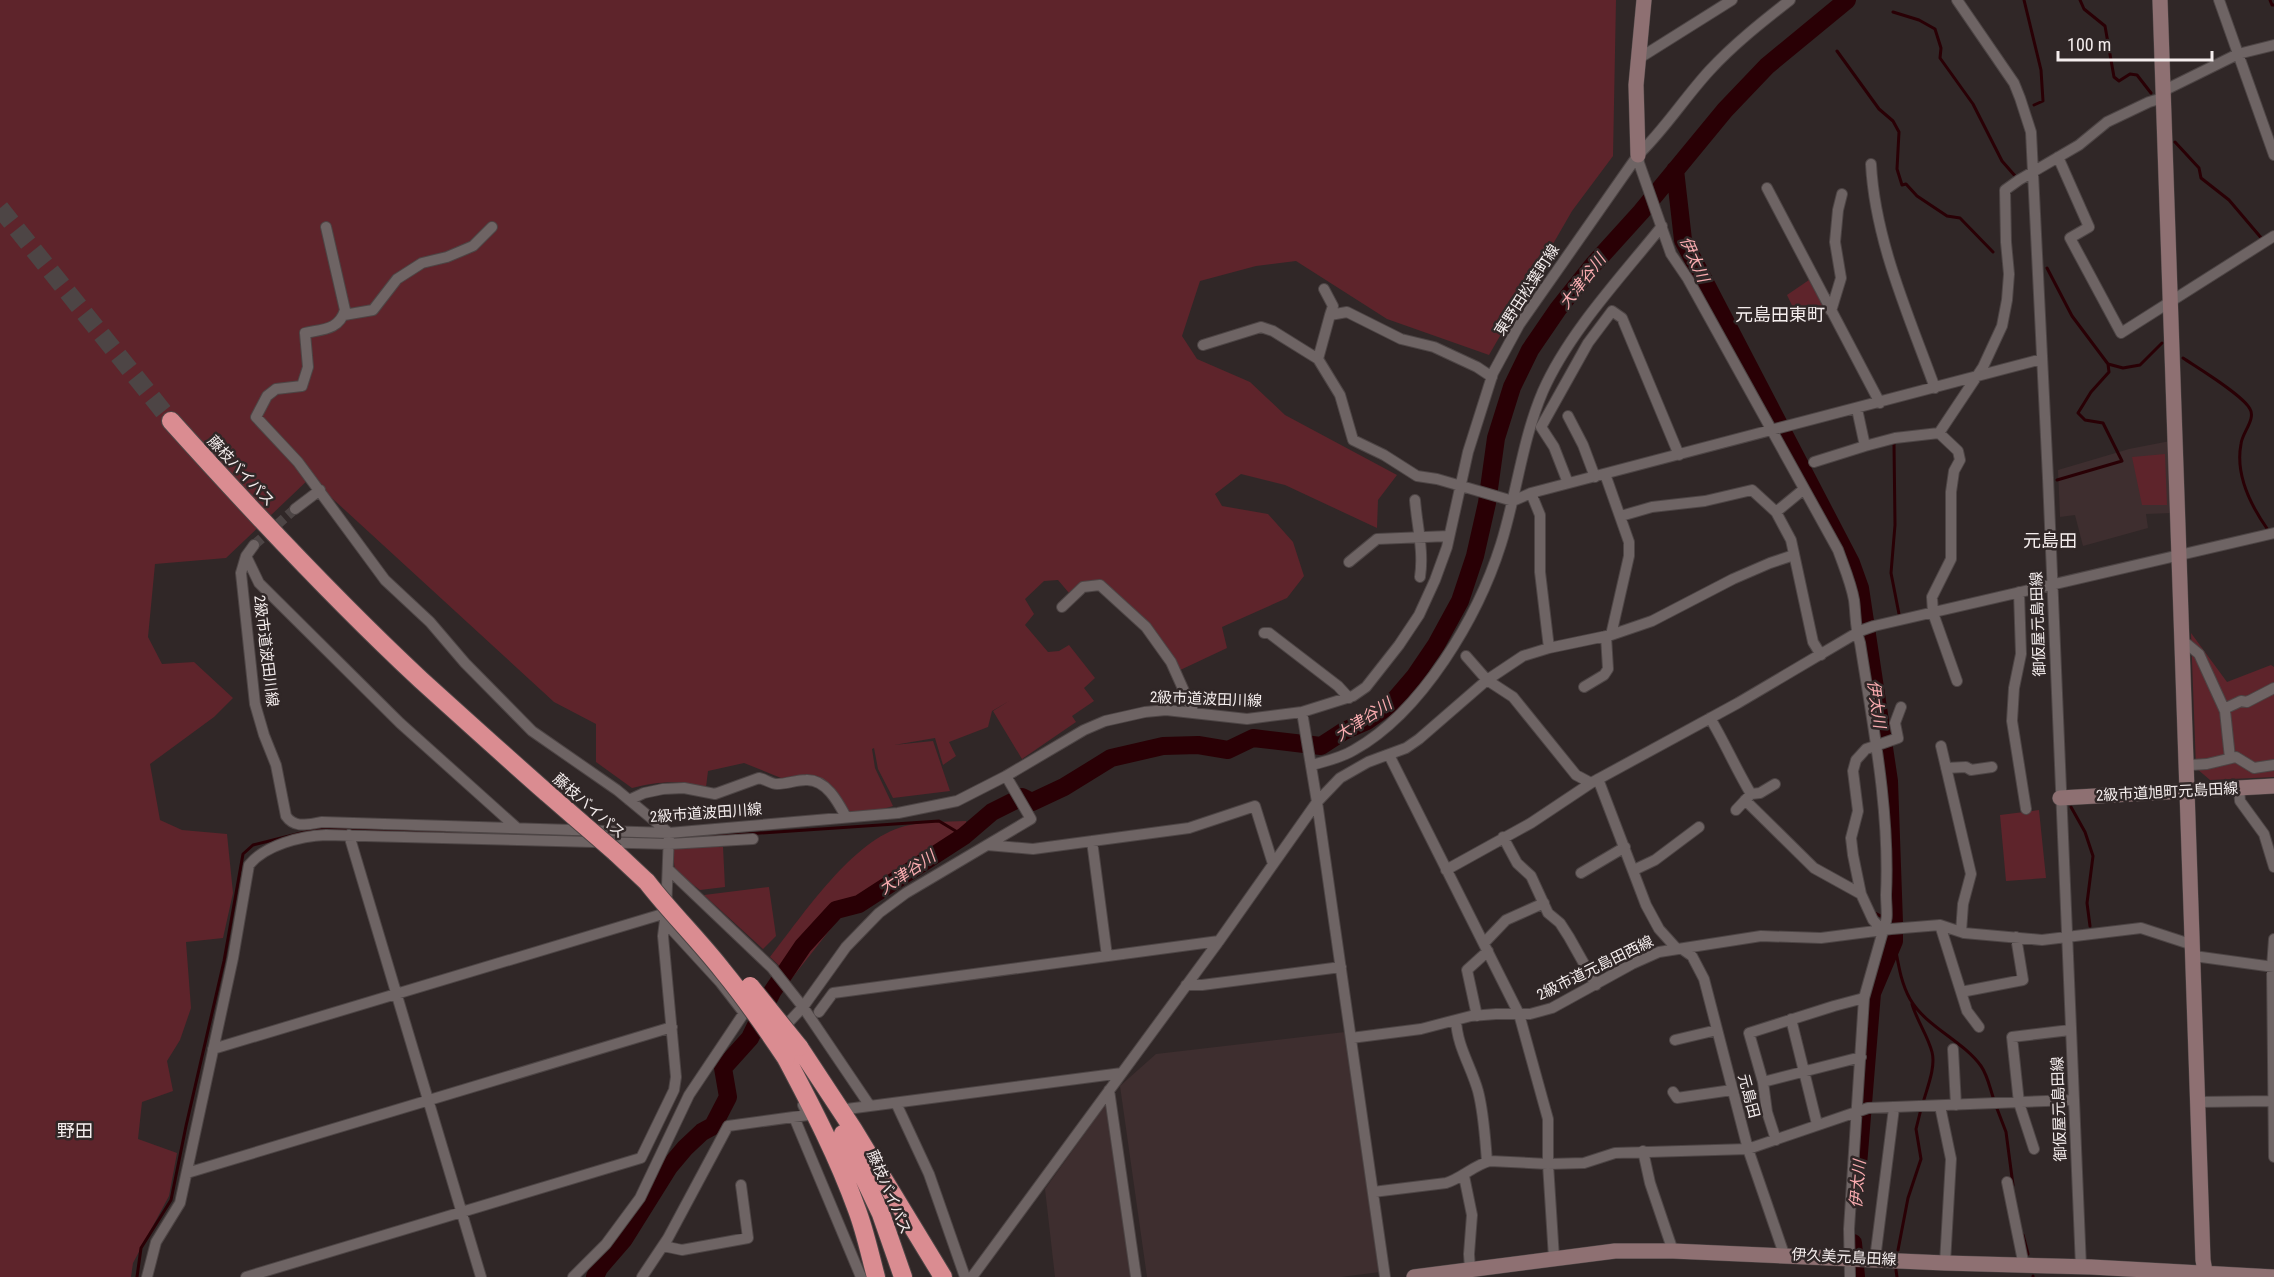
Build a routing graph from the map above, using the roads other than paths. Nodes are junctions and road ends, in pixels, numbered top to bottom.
1 (1644, 0) edge
2 (1732, 0) edge
3 (1790, 0) edge
4 (1957, 0) edge
5 (2160, 0) edge
6 (2219, 0) edge
7 (2274, 45) edge
8 (2238, 54) junction
9 (1638, 58) junction
10 (2163, 95) junction
11 (2274, 155) edge
12 (2058, 157) junction
13 (1639, 159) junction
14 (1871, 164) dead end
15 (2037, 169) junction
16 (1767, 188) dead end
17 (1842, 194) dead end
18 (1661, 224) junction
19 (326, 227) dead end
20 (492, 227) dead end
21 (2274, 236) edge
22 (1324, 289) dead end
23 (2171, 302) junction
24 (1831, 311) junction
25 (344, 315) junction
26 (1330, 315) junction
27 (1203, 345) dead end
28 (1318, 359) junction
29 (2042, 359) junction
30 (1492, 377) junction
31 (1975, 377) junction
32 (1935, 388) junction
33 (1880, 403) junction
34 (1857, 409) junction
35 (1568, 416) dead end
36 (171, 421) tunnel mouth
37 (1774, 431) junction
38 (1940, 433) junction
39 (1865, 446) junction
40 (1679, 455) junction
41 (1814, 462) dead end
42 (1600, 475) junction
43 (1568, 483) junction
44 (1462, 488) junction
45 (1804, 489) junction
46 (320, 490) junction
47 (1531, 493) junction
48 (1415, 500) dead end
49 (1511, 501) junction
50 (296, 509) tunnel mouth
51 (1776, 512) junction
52 (1621, 516) junction
53 (2274, 533) edge
54 (1449, 536) junction
55 (1420, 537) junction
56 (254, 544) tunnel mouth
57 (1794, 555) junction
58 (2179, 555) junction
59 (246, 556) junction
60 (1349, 562) dead end
61 (1420, 577) dead end
62 (2052, 585) junction
63 (2019, 592) junction
64 (1062, 607) dead end
65 (1933, 613) junction
66 (1858, 632) junction
67 (1264, 633) dead end
68 (1609, 636) junction
69 (2187, 644) dead end
70 (1549, 648) junction
71 (1821, 654) junction
72 (1466, 656) dead end
73 (1487, 680) junction
74 (1957, 681) dead end
75 (1584, 687) dead end
76 (2274, 688) edge
77 (1349, 698) junction
78 (1901, 707) dead end
79 (2224, 709) junction
80 (1192, 711) junction
81 (1302, 712) junction
82 (1710, 718) junction
83 (1875, 745) junction
84 (1941, 746) dead end
85 (1389, 755) junction
86 (2230, 758) junction
87 (1311, 763) junction
88 (2191, 765) dead end
89 (2274, 765) edge
90 (1992, 767) dead end
91 (1946, 768) junction
92 (1006, 776) junction
93 (1595, 781) junction
94 (1775, 784) dead end
95 (2274, 786) edge
96 (2239, 788) junction
97 (2188, 790) junction
98 (1748, 797) junction
99 (2060, 798) junction
100 (629, 800) junction
101 (1317, 802) junction
102 (2026, 809) dead end
103 (1736, 810) dead end
104 (846, 817) junction
105 (298, 826) junction
106 (1699, 827) dead end
107 (517, 828) junction
108 (349, 835) junction
109 (1503, 837) junction
110 (669, 838) junction
111 (300, 839) junction
112 (753, 839) dead end
113 (1092, 841) junction
114 (987, 845) junction
115 (1625, 847) junction
116 (1273, 864) junction
117 (2274, 867) edge
118 (668, 869) junction
119 (1446, 870) junction
120 (1634, 870) junction
121 (1581, 873) dead end
122 (647, 882) junction
123 (1861, 894) junction
124 (1544, 903) junction
125 (665, 918) junction
126 (1940, 925) junction
127 (1883, 931) junction
128 (1961, 932) junction
129 (2016, 937) junction
130 (2067, 938) junction
131 (2274, 939) edge
132 (1219, 941) junction
133 (1486, 947) junction
134 (1680, 949) junction
135 (2193, 950) junction
136 (1107, 956) junction
137 (1341, 967) junction
138 (2273, 967) edge
139 (1186, 985) junction
140 (1596, 986) junction
141 (1961, 992) junction
142 (397, 994) junction
143 (1864, 998) junction
144 (802, 1005) junction
145 (819, 1012) dead end
146 (1519, 1014) junction
147 (1477, 1016) junction
148 (1791, 1019) junction
149 (1456, 1020) junction
150 (672, 1027) junction
151 (1979, 1027) dead end
152 (1717, 1030) junction
153 (2070, 1030) junction
154 (1351, 1038) junction
155 (2273, 1039) edge
156 (1675, 1040) dead end
157 (213, 1049) junction
158 (1953, 1049) dead end
159 (792, 1052) junction
160 (1862, 1057) junction
161 (1806, 1072) junction
162 (1122, 1073) junction
163 (1763, 1082) junction
164 (1109, 1090) junction
165 (1732, 1090) junction
166 (1673, 1092) dead end
167 (429, 1100) junction
168 (2073, 1100) junction
169 (2272, 1101) junction
170 (2198, 1102) junction
171 (896, 1103) junction
172 (2019, 1103) junction
173 (870, 1106) junction
174 (1940, 1106) junction
175 (1956, 1106) junction
176 (1894, 1108) junction
177 (847, 1110) dead end
178 (1862, 1110) junction
179 (794, 1117) junction
180 (1817, 1124) junction
181 (1776, 1140) junction
182 (1748, 1149) junction
183 (2034, 1149) dead end
184 (1643, 1151) junction
185 (2274, 1157) edge
186 (1487, 1161) junction
187 (1548, 1164) junction
188 (187, 1173) junction
189 (1464, 1176) junction
190 (2007, 1182) dead end
191 (741, 1185) dead end
192 (1373, 1192) junction
193 (461, 1212) junction
194 (663, 1246) junction
195 (1673, 1251) junction
196 (1784, 1254) junction
197 (1853, 1257) junction
198 (1554, 1258) junction
199 (1875, 1259) junction
200 (1945, 1263) junction
201 (2024, 1266) junction
202 (1470, 1269) junction
203 (1983, 1270) edge
204 (2041, 1271) edge
205 (2082, 1272) edge
206 (2205, 1276) edge
207 (147, 1277) edge
208 (246, 1277) edge
209 (481, 1277) edge
210 (573, 1277) edge
211 (642, 1277) edge
212 (861, 1277) edge
213 (876, 1277) edge
214 (903, 1277) edge
215 (943, 1277) edge
216 (965, 1277) edge
217 (972, 1277) edge
218 (1136, 1277) edge
219 (1385, 1277) edge
220 (1414, 1277) edge
221 (1850, 1277) edge
222 (2274, 1277) edge

1 - 9 street
2 - 9 street
3 - 13 street, 東野田松葉町線
4 - 15 street, 御仮屋元島田線
5 - 10 street
6 - 8 street
7 - 8 street
8 - 10 street
8 - 11 street
9 - 13 street
10 - 12 street
10 - 23 street
12 - 15 street
12 - 23 street
13 - 18 street
13 - 30 street, 東野田松葉町線
14 - 32 street
15 - 29 street, 御仮屋元島田線
15 - 31 street
16 - 24 street
17 - 24 street
18 - 37 street
18 - 49 street
19 - 25 street
20 - 25 street
21 - 23 street
22 - 26 street
23 - 58 street
24 - 33 street
25 - 46 street
26 - 28 street
26 - 30 street
27 - 28 street
28 - 44 street
29 - 31 street
29 - 62 street, 御仮屋元島田線
30 - 44 street, 東野田松葉町線
31 - 32 street
31 - 38 street
32 - 33 street
33 - 34 street
34 - 37 street
34 - 39 street
35 - 42 street
36 - 122 highway, 藤枝バイパス, bridge
37 - 40 street
37 - 45 street
38 - 39 street
38 - 65 street
39 - 41 street
40 - 42 street
40 - 43 street
42 - 43 street
42 - 52 street
43 - 47 street
44 - 49 street
44 - 54 street, 東野田松葉町線
45 - 51 street
45 - 66 street
46 - 50 street
46 - 100 street
47 - 49 street
47 - 70 street
48 - 55 street
49 - 87 street
51 - 52 street
51 - 57 street
52 - 68 street
53 - 58 street
54 - 55 street
54 - 77 street, 東野田松葉町線
55 - 60 street
55 - 61 street
56 - 59 street
57 - 68 street
57 - 71 street
58 - 62 street
58 - 97 street
59 - 105 street, 2級市道波田川線
59 - 107 street
62 - 63 street
62 - 99 street, 御仮屋元島田線
63 - 65 street
63 - 102 street
64 - 80 street
65 - 66 street
65 - 74 street
66 - 71 street
66 - 83 street
67 - 77 street
68 - 70 street
68 - 75 street
69 - 79 street
70 - 73 street
71 - 82 street
72 - 73 street
73 - 85 street
73 - 93 street
76 - 79 street
77 - 81 street, 東野田松葉町線
78 - 83 street
79 - 86 street
80 - 81 street, 2級市道波田川線
80 - 92 street, 2級市道波田川線
81 - 87 street
82 - 93 street
82 - 98 street
83 - 123 street
83 - 127 street
84 - 91 street
85 - 101 street
85 - 119 street
86 - 88 street
86 - 89 street
87 - 101 street
90 - 91 street
91 - 128 street
92 - 104 street, 2級市道波田川線
92 - 114 street
93 - 109 street
93 - 115 street, 元島田
94 - 98 street
95 - 96 street, 2級市道旭町元島田線
96 - 97 street, 2級市道旭町元島田線
96 - 117 street
97 - 99 street, 2級市道旭町元島田線
97 - 135 street
98 - 103 street
98 - 123 street
99 - 130 street, 御仮屋元島田線
100 - 104 street
100 - 110 street
101 - 116 street
101 - 137 street
104 - 110 street, 2級市道波田川線
105 - 107 street, 2級市道波田川線
105 - 111 street
106 - 120 street
107 - 110 street, 2級市道波田川線
108 - 110 street
108 - 111 street
108 - 142 street
109 - 119 street
109 - 124 street
110 - 112 street
110 - 118 street
111 - 157 street
113 - 114 street
113 - 116 street
113 - 136 street
114 - 144 street
115 - 120 street, 元島田
115 - 121 street
116 - 132 street
118 - 125 street
118 - 144 street
119 - 133 street
120 - 134 street, 元島田
122 - 159 highway, bridge
122 - 159 highway, 藤枝バイパス, bridge
123 - 127 street
124 - 133 street
124 - 140 street
125 - 142 street
125 - 150 street
125 - 210 street
126 - 127 street, 2級市道元島田西線
126 - 128 street, 2級市道元島田西線
126 - 141 street
127 - 134 street, 2級市道元島田西線
127 - 143 street
128 - 129 street, 2級市道元島田西線
129 - 130 street, 2級市道元島田西線
129 - 141 street
130 - 135 street, 2級市道元島田西線
130 - 153 street, 御仮屋元島田線
131 - 138 street
132 - 136 street
132 - 139 street
133 - 146 street
133 - 147 street
134 - 140 street, 2級市道元島田西線
134 - 152 street, 元島田
135 - 138 street, 2級市道元島田西線
135 - 170 street
136 - 145 street
137 - 139 street
137 - 154 street
138 - 155 street
139 - 162 street
140 - 146 street, 2級市道元島田西線
141 - 151 street
142 - 157 street
142 - 167 street
143 - 148 street
143 - 160 street
144 - 173 street
144 - 179 street
146 - 147 street, 2級市道元島田西線
146 - 187 street
147 - 149 street, 2級市道元島田西線
148 - 161 street
148 - 163 street
149 - 154 street, 2級市道元島田西線
149 - 186 street
150 - 167 street
150 - 193 street
152 - 156 street
152 - 165 street, 元島田
153 - 168 street, 御仮屋元島田線
153 - 172 street
154 - 192 street
155 - 169 street
157 - 188 street
158 - 175 street
159 - 213 highway
159 - 214 highway, 藤枝バイパス
159 - 215 highway
160 - 161 street
160 - 178 street
161 - 163 street
161 - 180 street
162 - 164 street
162 - 171 street
163 - 181 street
164 - 217 street
164 - 218 street
165 - 166 street
165 - 182 street, 元島田
167 - 188 street
167 - 193 street
168 - 172 street
168 - 205 street, 御仮屋元島田線
169 - 170 street
169 - 185 street
170 - 206 street
171 - 173 street
171 - 216 street
172 - 175 street
172 - 183 street
173 - 177 street
174 - 175 street
174 - 176 street
174 - 200 street
176 - 178 street
176 - 199 street
178 - 180 street
178 - 197 street
179 - 194 street
179 - 212 street
180 - 181 street
181 - 182 street
182 - 184 street
182 - 196 street, 元島田
184 - 187 street
184 - 195 street
186 - 187 street
186 - 189 street
187 - 198 street
188 - 207 street
189 - 192 street
189 - 202 street
190 - 201 street
191 - 194 street
192 - 219 street
193 - 208 street
193 - 209 street
194 - 211 street
195 - 196 street, 伊久美元島田線
195 - 198 street, 伊久美元島田線
196 - 197 street, 伊久美元島田線
197 - 199 street, 伊久美元島田線
197 - 221 street
198 - 202 street, 伊久美元島田線
199 - 200 street, 伊久美元島田線
200 - 203 street, 伊久美元島田線
201 - 203 street, 伊久美元島田線
201 - 204 street, 伊久美元島田線
202 - 220 street, 伊久美元島田線
204 - 205 street, 伊久美元島田線
205 - 206 street, 伊久美元島田線
206 - 222 street, 伊久美元島田線

